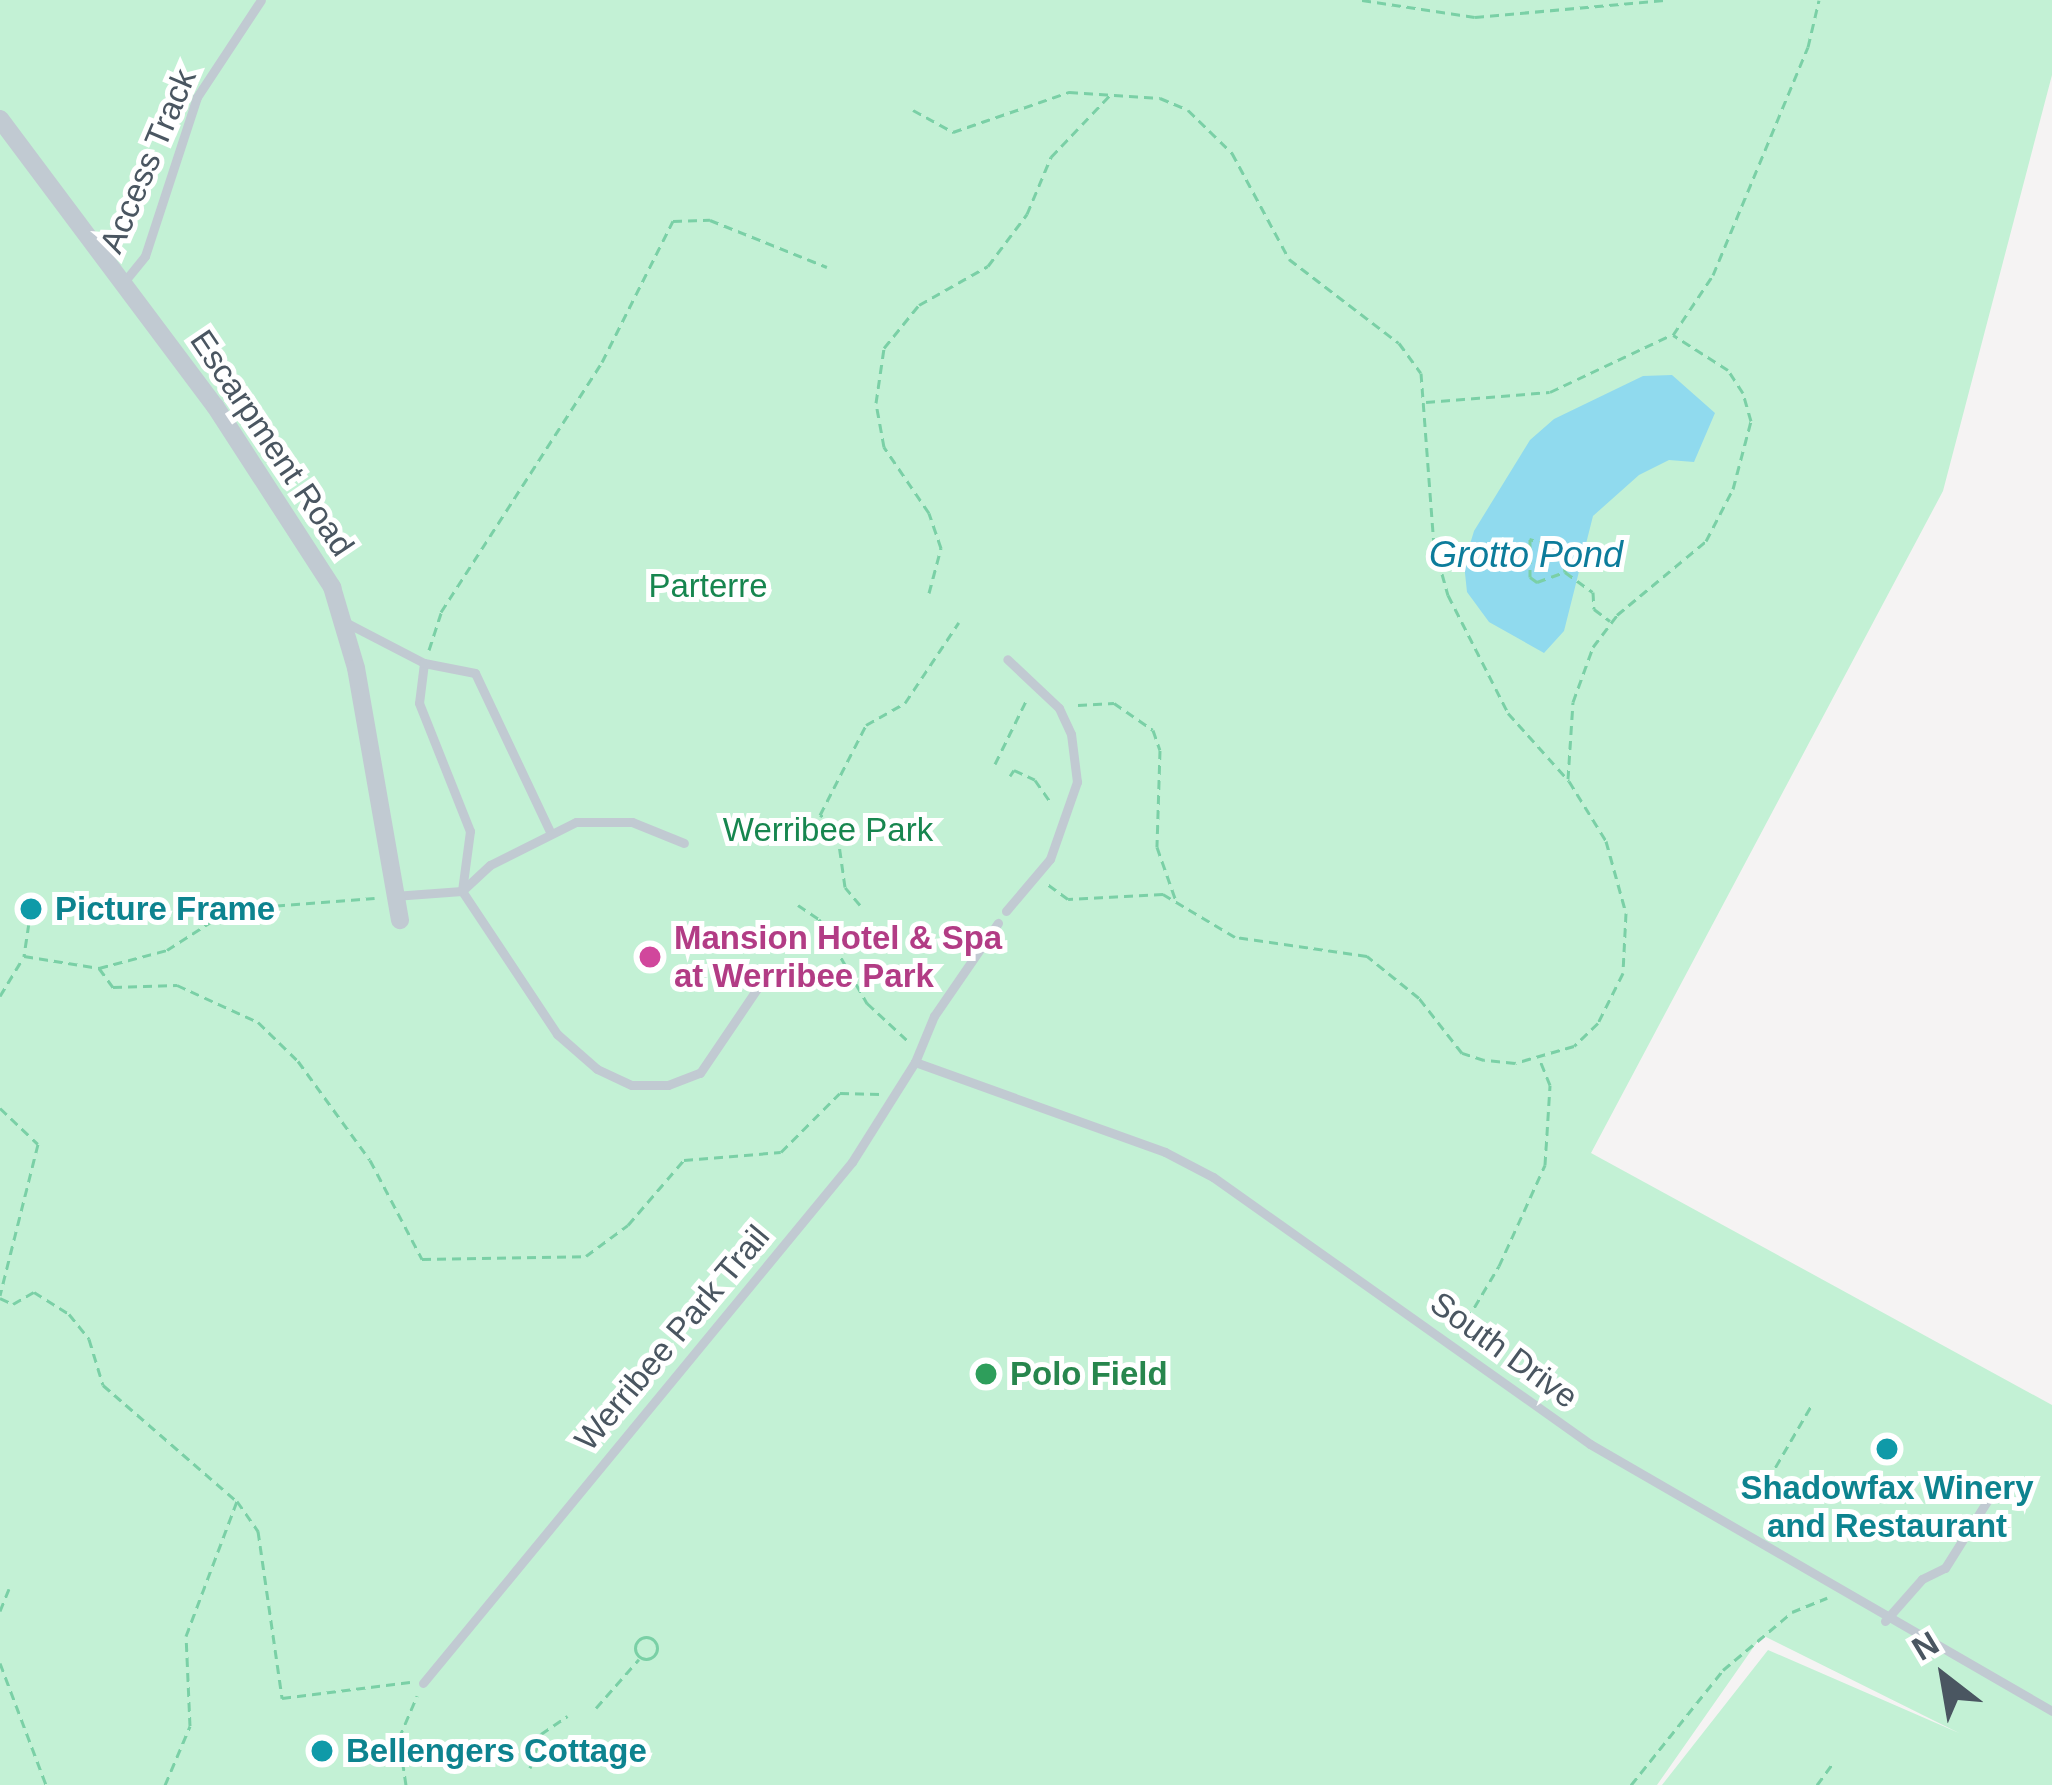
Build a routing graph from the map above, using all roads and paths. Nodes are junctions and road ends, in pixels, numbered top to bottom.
1 (261, 0) edge
2 (1362, 0) edge
3 (1664, 0) edge
4 (1819, 0) edge
5 (1112, 93) junction
6 (913, 110) dead end
7 (0, 119) edge
8 (827, 267) dead end
9 (124, 282) junction
10 (1673, 335) junction
11 (1426, 402) junction
12 (1565, 572) junction
13 (929, 593) dead end
14 (343, 621) junction
15 (959, 622) dead end
16 (1611, 622) junction
17 (1007, 659) dead end
18 (424, 663) junction
19 (1036, 685) junction
20 (1065, 707) dead end
21 (995, 764) dead end
22 (1010, 776) dead end
23 (1569, 781) junction
24 (550, 832) junction
25 (1060, 837) junction
26 (684, 843) dead end
27 (1042, 872) junction
28 (462, 891) junction
29 (394, 896) junction
30 (1177, 902) junction
31 (798, 905) dead end
32 (860, 905) dead end
33 (31, 909) dead end
34 (1006, 911) dead end
35 (400, 920) dead end
36 (998, 922) dead end
37 (24, 956) junction
38 (99, 968) junction
39 (758, 986) dead end
40 (0, 996) edge
41 (919, 1049) junction
42 (1539, 1059) junction
43 (915, 1062) junction
44 (893, 1096) junction
45 (0, 1108) edge
46 (0, 1297) edge
47 (1449, 1346) junction
48 (1811, 1406) dead end
49 (1768, 1480) dead end
50 (1994, 1490) dead end
51 (237, 1501) junction
52 (9, 1589) dead end
53 (1839, 1592) junction
54 (0, 1611) edge
55 (1885, 1621) junction
56 (640, 1657) dead end
57 (0, 1663) edge
58 (423, 1683) junction
59 (596, 1708) dead end
60 (2052, 1711) edge
61 (568, 1715) dead end
62 (1834, 1762) dead end
63 (530, 1768) dead end
64 (46, 1785) edge
65 (165, 1785) edge
66 (406, 1785) edge
67 (1630, 1785) edge
68 (1817, 1785) edge

1 - 9 lane, Access Track
2 - 3 path
4 - 10 path
5 - 6 path
5 - 11 path
5 - 13 path
7 - 9 street, Escarpment Road
8 - 18 path
9 - 14 street, Escarpment Road
10 - 11 path
10 - 16 path
11 - 23 path
12 - 12 path
12 - 16 path
14 - 18 lane
14 - 29 street, Escarpment Road
15 - 32 path
16 - 23 path
17 - 19 lane
18 - 24 lane
18 - 28 lane
19 - 21 path
19 - 25 lane
20 - 30 path
22 - 25 path
23 - 42 path
24 - 26 lane
24 - 28 lane
25 - 27 lane
27 - 30 path
27 - 34 lane
28 - 29 lane
28 - 39 lane
29 - 35 street, Escarpment Road
29 - 38 path
30 - 42 path
31 - 41 path
33 - 37 path
36 - 41 lane, Werribee Park Trail
37 - 38 path
37 - 40 path
38 - 44 path
41 - 43 lane, Werribee Park Trail
42 - 47 path
43 - 44 lane, Werribee Park Trail
43 - 47 lane, South Drive
44 - 58 lane, Werribee Park Trail
45 - 46 path
46 - 51 path
47 - 53 lane, South Drive
48 - 49 path
50 - 55 lane
51 - 58 path
51 - 65 path
52 - 54 path
53 - 55 lane, South Drive
53 - 67 path
55 - 60 lane, South Drive
56 - 59 path
57 - 64 path
58 - 66 path
61 - 63 path
62 - 68 path

